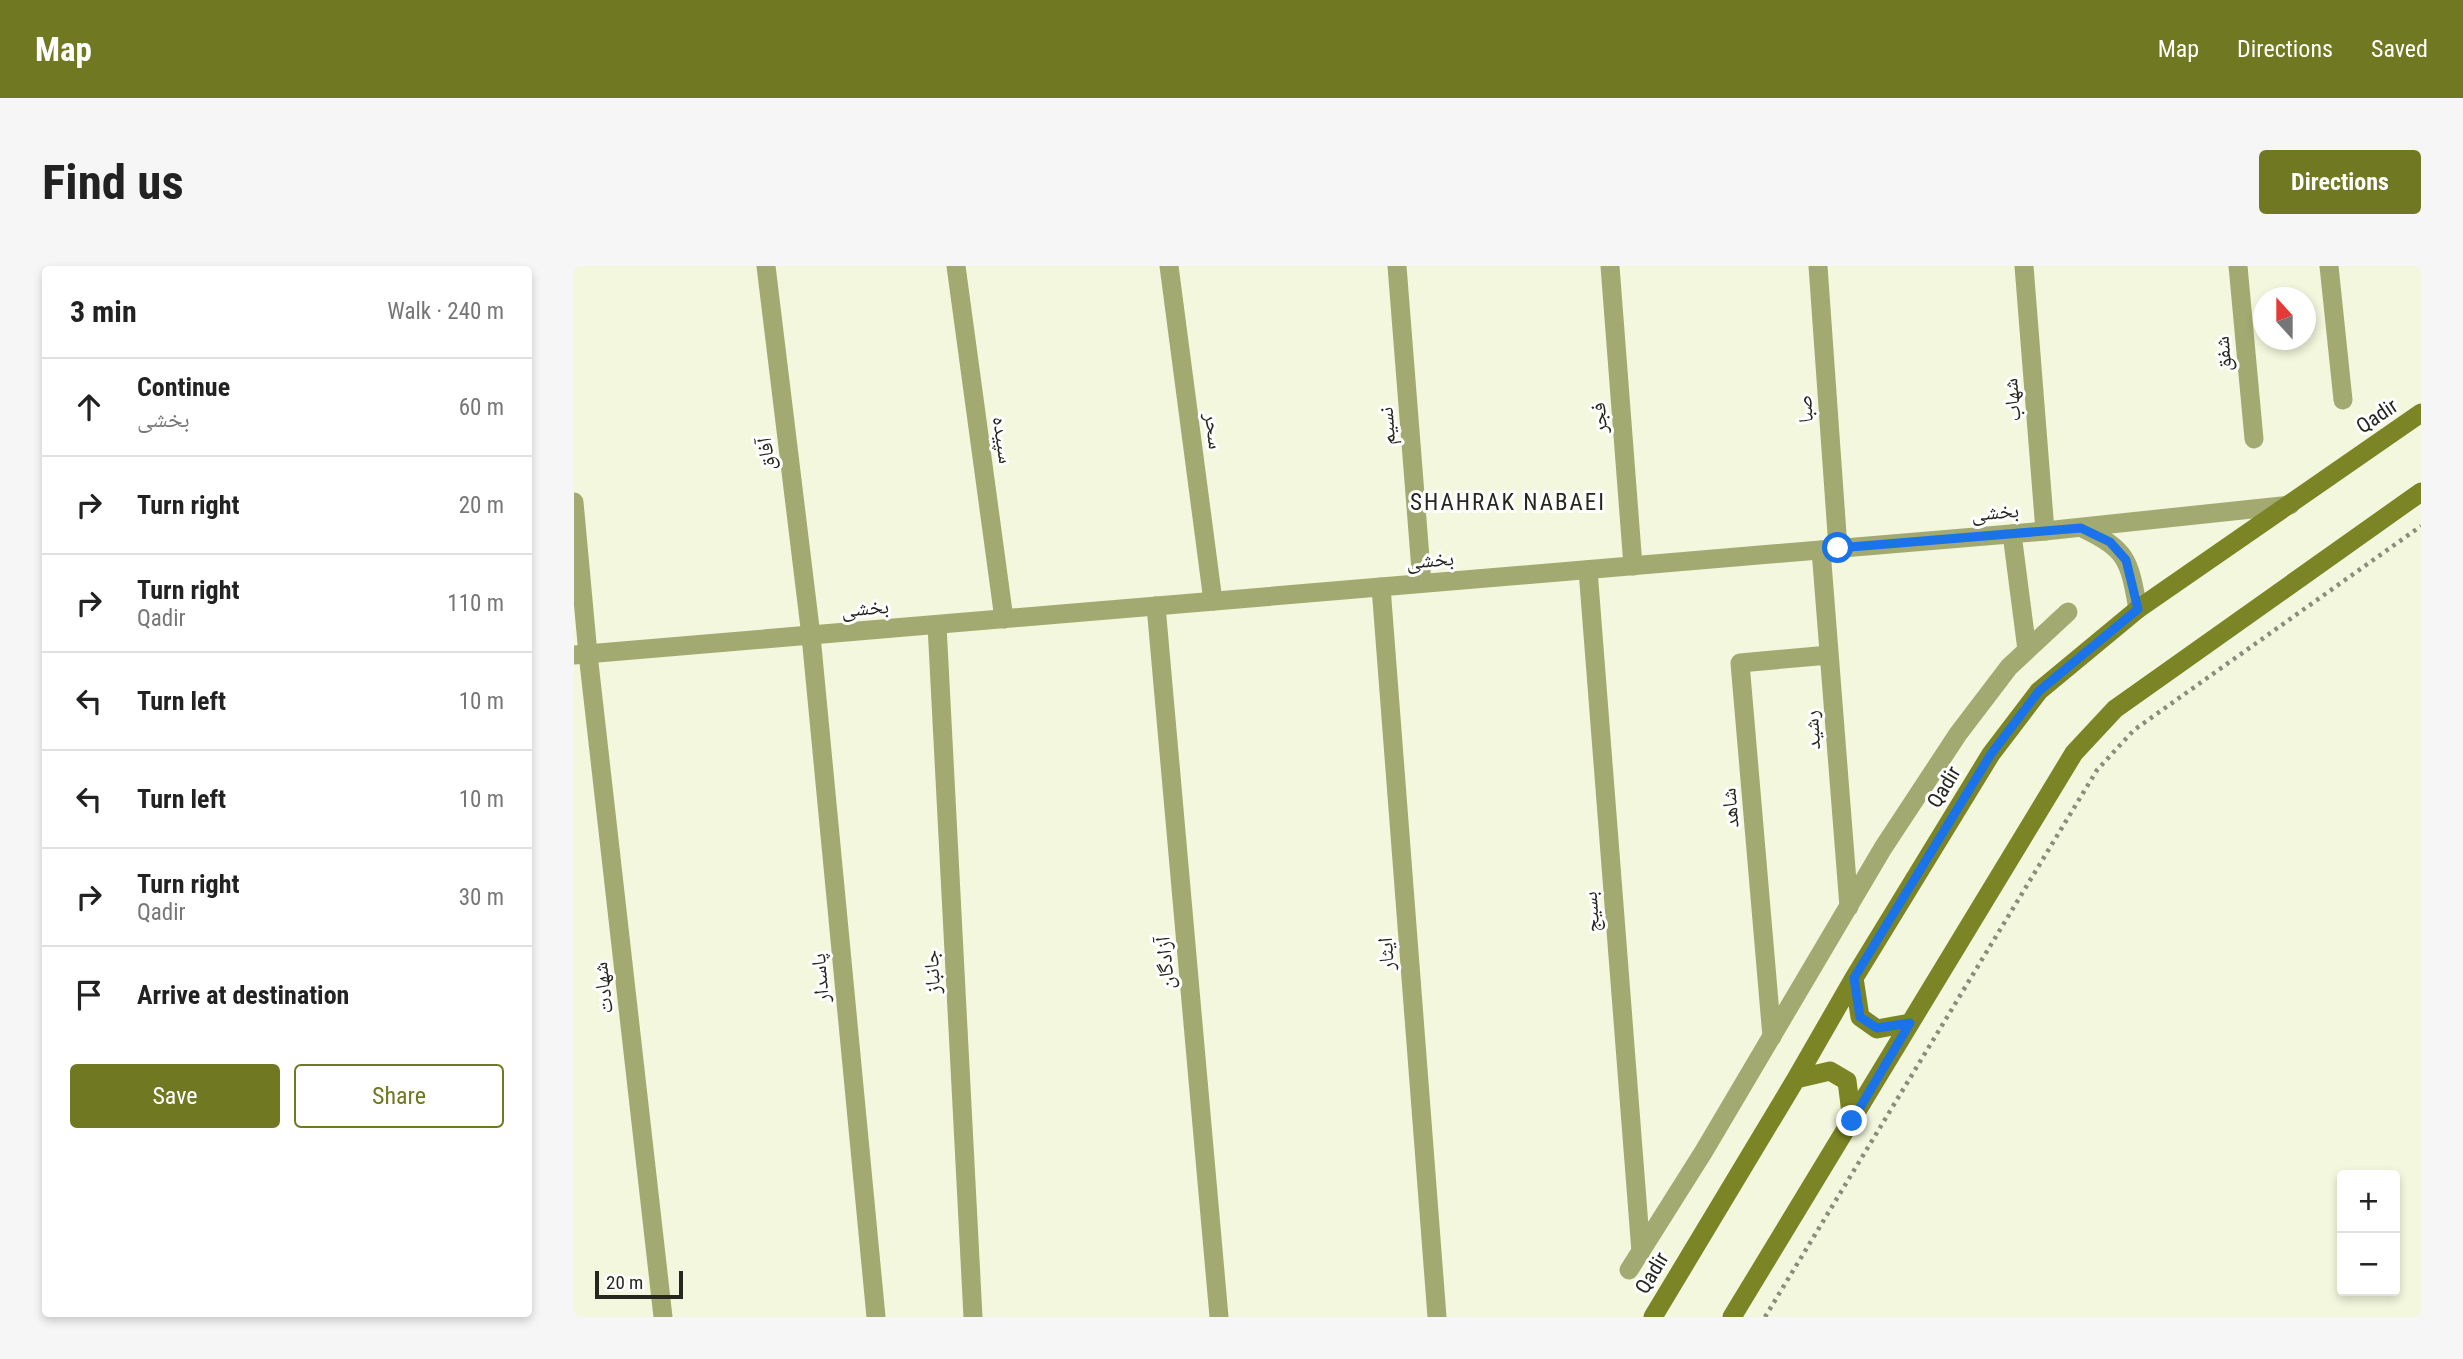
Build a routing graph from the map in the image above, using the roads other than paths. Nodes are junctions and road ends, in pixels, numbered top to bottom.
1 (766, 266) edge
2 (957, 266) edge
3 (1169, 266) edge
4 (1397, 266) edge
5 (1610, 266) edge
6 (1818, 266) edge
7 (2024, 266) edge
8 (2238, 266) edge
9 (2329, 266) edge
10 (2343, 400) dead end
11 (2421, 413) edge
12 (2254, 439) dead end
13 (2421, 492) edge
14 (574, 502) edge
15 (2290, 505) junction
16 (2081, 528) junction
17 (2045, 531) junction
18 (2012, 534) junction
19 (1829, 549) junction
20 (1633, 566) junction
21 (1588, 570) junction
22 (1422, 583) junction
23 (1381, 587) junction
24 (1213, 601) junction
25 (1156, 606) junction
26 (2138, 609) junction
27 (2068, 612) dead end
28 (1003, 619) junction
29 (937, 625) junction
30 (811, 636) junction
31 (2027, 650) junction
32 (581, 655) edge
33 (1829, 655) junction
34 (1849, 908) junction
35 (1854, 978) junction
36 (1910, 1023) junction
37 (1772, 1037) junction
38 (1796, 1079) junction
39 (1852, 1121) junction
40 (1640, 1252) junction
41 (1629, 1270) dead end
42 (663, 1317) edge
43 (876, 1317) edge
44 (973, 1317) edge
45 (1219, 1317) edge
46 (1437, 1317) edge
47 (1653, 1317) edge
48 (1732, 1317) edge

1 - 30 street, آفاق
2 - 28 street, سپیده
3 - 24 street, سحر
4 - 22 street, نسیم
5 - 20 street, فجر
6 - 19 street, صبا
7 - 17 street, شهاب
8 - 12 street, شفق
9 - 10 street
11 - 15 main road, Qadir
13 - 36 main road
14 - 32 street, شهادت
15 - 16 street, بخشی
15 - 26 main road, Qadir
16 - 17 street, بخشی
16 - 26 street
17 - 18 street, بخشی
18 - 19 street, بخشی
18 - 31 street
19 - 20 street, بخشی
19 - 33 street, رشید
20 - 21 street, بخشی
21 - 22 street, بخشی
21 - 40 street, بسیج
22 - 23 street, بخشی
23 - 24 street, بخشی
23 - 46 street, ایثار
24 - 25 street, بخشی
25 - 28 street, بخشی
25 - 45 street, آزادگان
26 - 35 main road, Qadir
27 - 31 street
28 - 29 street, بخشی
29 - 30 street, بخشی
29 - 44 street, جانباز
30 - 32 street, بخشی
30 - 43 street, پاسدار
31 - 34 street
32 - 42 street, شهادت
33 - 34 street, رشید
33 - 37 street, شاهد
34 - 37 street
35 - 36 main road
35 - 38 main road, Qadir
36 - 39 main road
37 - 40 street
38 - 39 main road
38 - 47 main road, Qadir
39 - 48 main road
40 - 41 street

